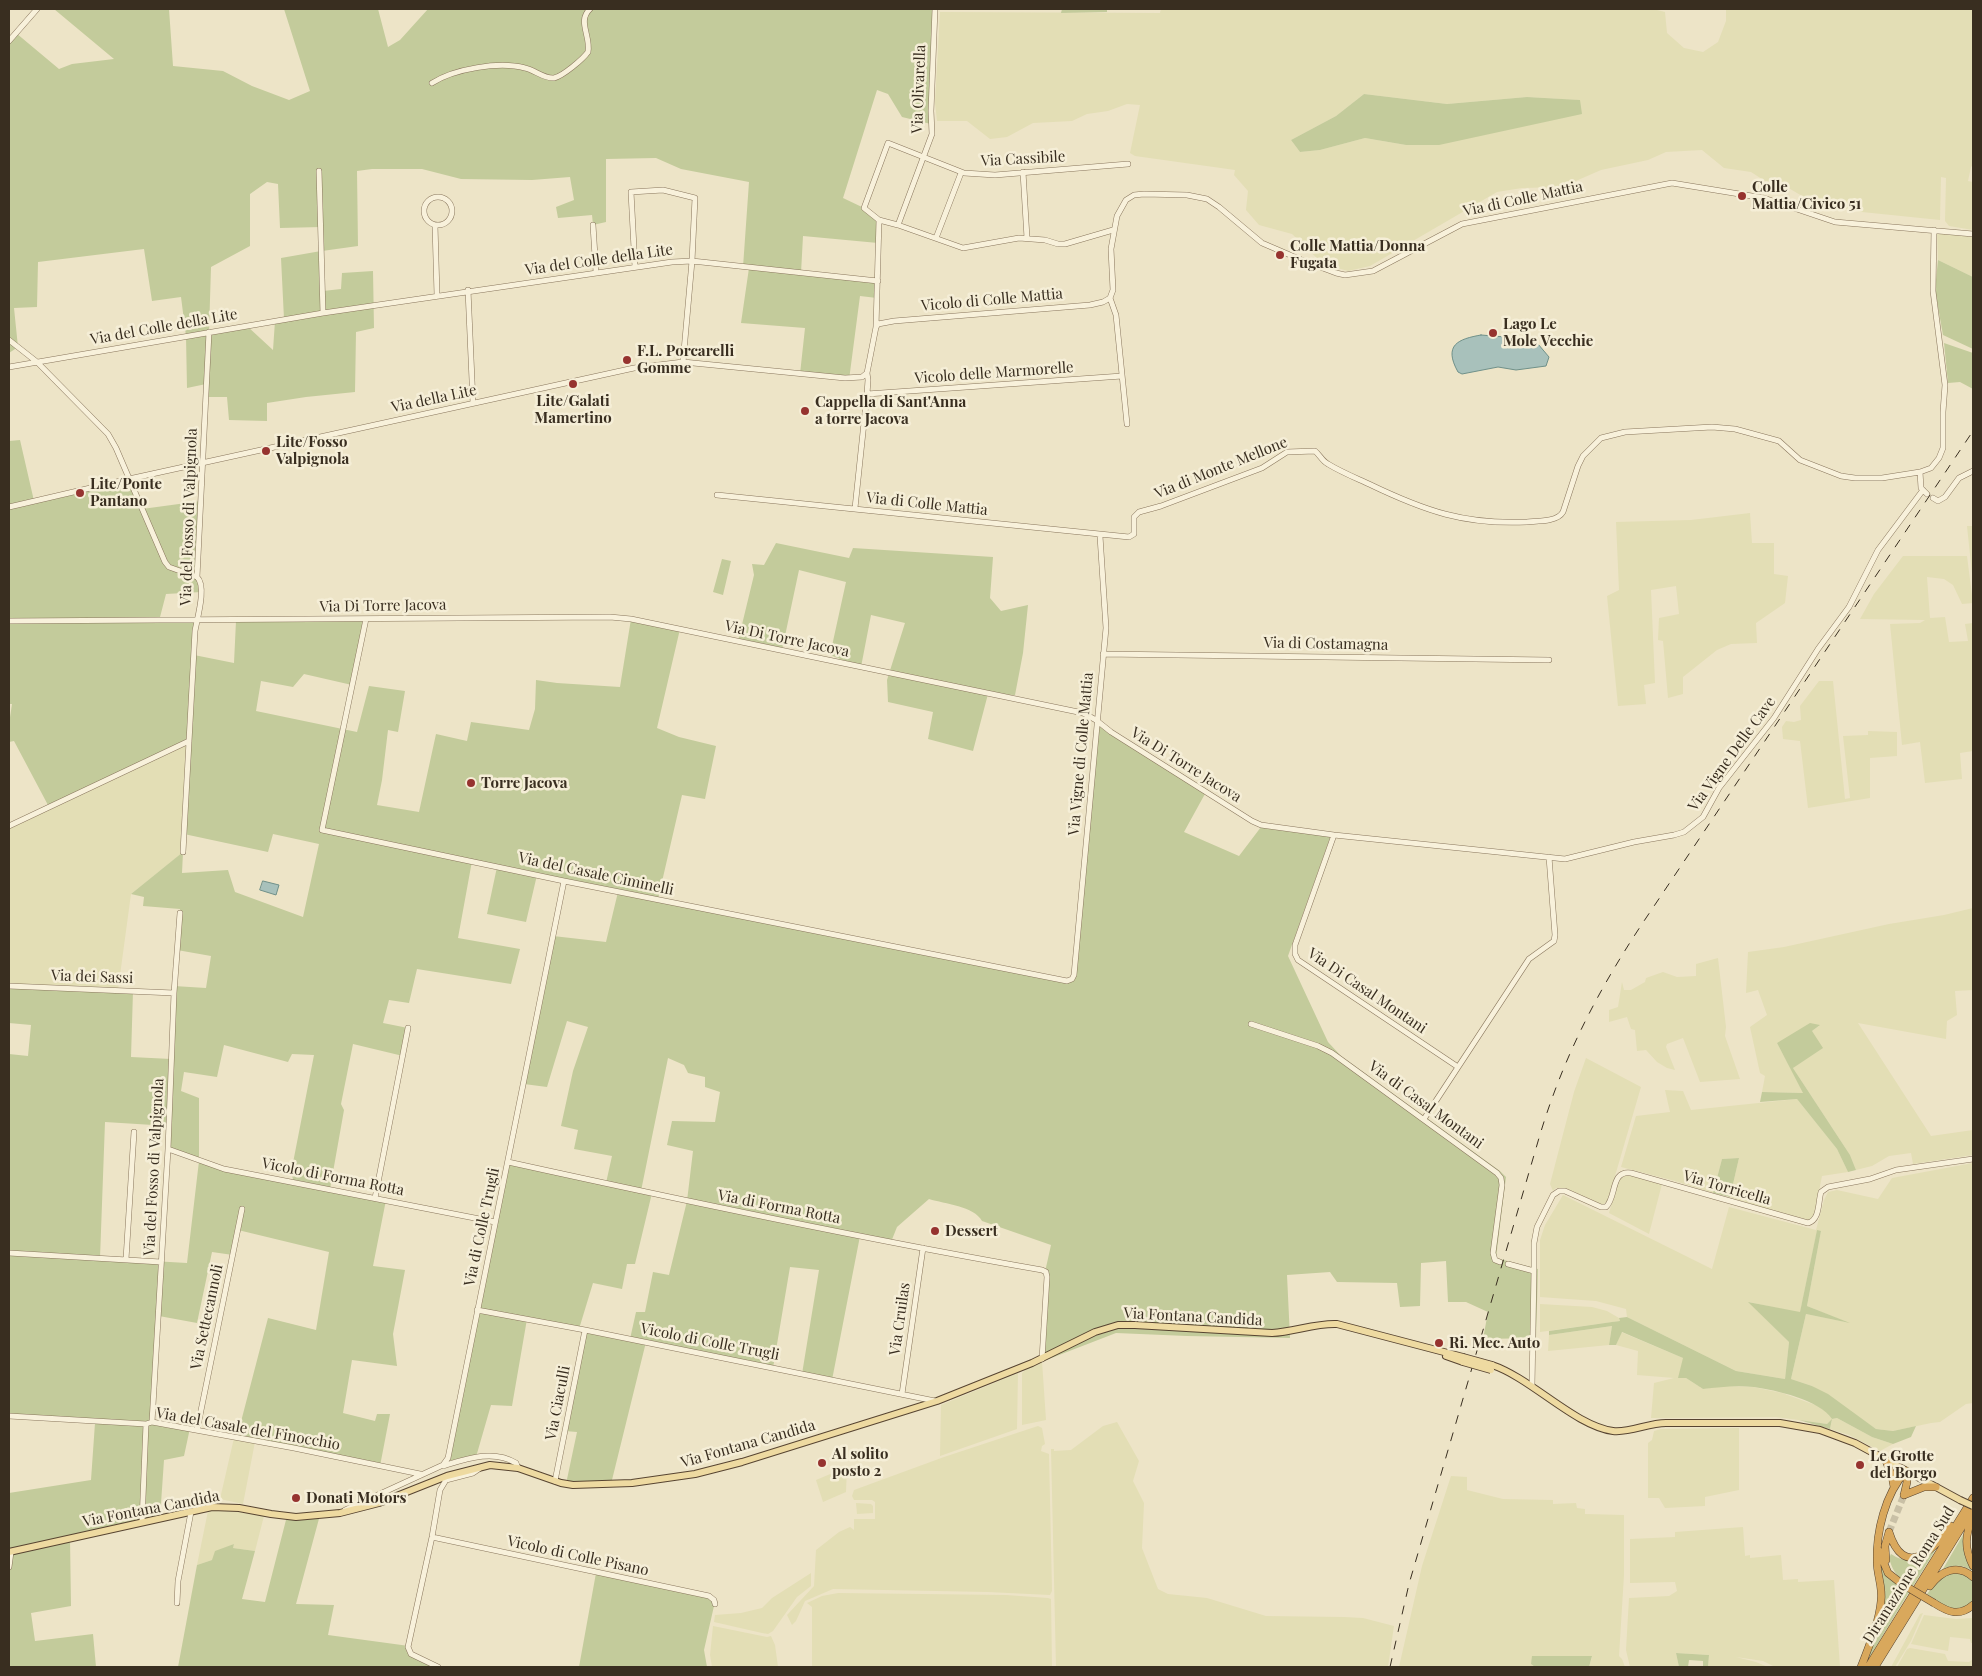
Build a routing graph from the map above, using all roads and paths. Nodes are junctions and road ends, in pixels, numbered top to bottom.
1 (37, 9) edge
2 (590, 9) edge
3 (935, 9) edge
4 (9, 41) edge
5 (432, 83) dead end
6 (924, 157) junction
7 (1128, 164) dead end
8 (319, 171) dead end
9 (1024, 172) junction
10 (961, 173) junction
11 (879, 220) junction
12 (435, 225) junction
13 (593, 225) dead end
14 (898, 225) junction
15 (1113, 230) junction
16 (1934, 230) junction
17 (1973, 234) edge
18 (936, 238) junction
19 (1027, 238) junction
20 (692, 261) junction
21 (635, 267) junction
22 (596, 272) junction
23 (878, 282) junction
24 (468, 290) junction
25 (436, 295) junction
26 (1110, 298) junction
27 (323, 313) junction
28 (876, 327) junction
29 (209, 332) junction
30 (9, 340) edge
31 (37, 362) junction
32 (683, 362) junction
33 (9, 367) edge
34 (867, 373) junction
35 (1122, 376) junction
36 (867, 394) junction
37 (473, 403) junction
38 (1127, 424) dead end
39 (203, 463) junction
40 (1973, 470) edge
41 (1920, 472) junction
42 (129, 479) junction
43 (718, 495) dead end
44 (1933, 498) dead end
45 (9, 507) edge
46 (855, 508) junction
47 (1100, 536) junction
48 (1132, 536) joint
49 (197, 576) junction
50 (366, 619) junction
51 (198, 621) junction
52 (9, 622) edge
53 (1103, 654) junction
54 (1549, 660) dead end
55 (1096, 720) junction
56 (188, 741) junction
57 (9, 826) edge
58 (1334, 835) junction
59 (183, 852) dead end
60 (1549, 857) junction
61 (564, 881) junction
62 (180, 913) dead end
63 (1074, 975) joint
64 (9, 986) edge
65 (174, 992) junction
66 (1251, 1024) dead end
67 (408, 1028) dead end
68 (1458, 1067) junction
69 (1424, 1119) junction
70 (134, 1132) dead end
71 (168, 1149) junction
72 (1973, 1159) edge
73 (508, 1162) junction
74 (375, 1198) junction
75 (242, 1209) dead end
76 (495, 1222) junction
77 (923, 1248) junction
78 (9, 1253) edge
79 (126, 1260) junction
80 (161, 1262) junction
81 (1500, 1262) dead end
82 (1508, 1264) dead end
83 (1534, 1271) junction
84 (477, 1310) junction
85 (585, 1330) junction
86 (1042, 1358) junction
87 (1532, 1386) junction
88 (902, 1394) junction
89 (937, 1401) junction
90 (9, 1416) edge
91 (152, 1422) junction
92 (146, 1424) junction
93 (197, 1430) junction
94 (1886, 1461) junction
95 (481, 1466) junction
96 (518, 1468) junction
97 (433, 1470) junction
98 (1906, 1472) junction
99 (421, 1474) junction
100 (555, 1481) junction
101 (1936, 1487) junction
102 (1894, 1488) junction
103 (1973, 1496) edge
104 (1973, 1508) edge
105 (191, 1512) junction
106 (340, 1513) junction
107 (1973, 1516) edge
108 (142, 1522) junction
109 (432, 1537) junction
110 (1878, 1549) junction
111 (10, 1552) edge
112 (9, 1566) edge
113 (1973, 1566) edge
114 (1888, 1573) junction
115 (1973, 1577) edge
116 (176, 1603) dead end
117 (715, 1604) dead end
118 (1973, 1605) edge
119 (1881, 1659) junction
120 (438, 1667) edge
121 (1861, 1667) edge
122 (1868, 1667) edge
123 (1875, 1667) edge

1 - 4 street
2 - 5 street
3 - 6 street, Via Olivarella
6 - 10 street, Via Cassibile
6 - 11 street, Via Cassibile
6 - 14 street, Via Olivarella
7 - 9 street, Via Cassibile
8 - 27 street
9 - 10 street, Via Cassibile
9 - 19 street
10 - 18 street
11 - 14 street
11 - 23 street
12 - 12 street
12 - 25 street
13 - 22 street
14 - 18 street
15 - 16 street, Via di Colle Mattia
15 - 19 street
15 - 26 street, Via di Colle Mattia
16 - 17 street, Via di Colle Mattia
16 - 41 street
18 - 19 street
20 - 21 street, Via del Colle della Lite
20 - 21 street
20 - 23 street, Via del Colle della Lite
20 - 32 street
21 - 22 street, Via del Colle della Lite
22 - 24 street, Via del Colle della Lite
23 - 28 street
24 - 25 street, Via del Colle della Lite
24 - 37 street
25 - 27 street, Via del Colle della Lite
26 - 28 street, Vicolo di Colle Mattia
26 - 35 street, Via di Colle Mattia
27 - 29 street, Via del Colle della Lite
28 - 34 street
29 - 31 street, Via del Colle della Lite
29 - 39 street, Via del Fosso di Valpignola
30 - 31 street
31 - 33 street, Via del Colle della Lite
31 - 42 street
32 - 34 street, Via della Lite
32 - 37 street, Via della Lite
34 - 36 street
35 - 36 street, Vicolo delle Marmorelle
35 - 38 street, Via di Colle Mattia
36 - 46 street
37 - 39 street, Via della Lite
39 - 42 street, Via della Lite
39 - 49 street, Via del Fosso di Valpignola
40 - 44 street
41 - 48 street, Via di Monte Mellone
41 - 60 street, Via Vigne Delle Cave
42 - 45 street, Via della Lite
42 - 49 street
43 - 46 street, Via di Colle Mattia
46 - 47 street, Via di Colle Mattia
47 - 48 street, Via di Colle Mattia
47 - 53 street, Via Vigne di Colle Mattia
49 - 51 street, Via del Fosso di Valpignola
50 - 51 street, Via Di Torre Jacova
50 - 55 street, Via Di Torre Jacova
50 - 61 street, Via del Casale Ciminelli
51 - 52 street, Via Di Torre Jacova
51 - 56 street, Via del Fosso di Valpignola
53 - 54 street, Via di Costamagna
53 - 55 street, Via Vigne di Colle Mattia
55 - 58 street, Via Di Torre Jacova
55 - 63 street, Via Vigne di Colle Mattia
56 - 57 street
56 - 59 street, Via del Fosso di Valpignola
58 - 60 street, Via Vigne Delle Cave
58 - 68 street, Via Di Casal Montani
60 - 68 street
61 - 63 street, Via del Casale Ciminelli
61 - 73 street, Via di Colle Trugli
62 - 65 street, Via del Fosso di Valpignola
64 - 65 street, Via dei Sassi
65 - 71 street, Via del Fosso di Valpignola
66 - 69 street, Via di Casal Montani
67 - 74 street
68 - 69 street
69 - 81 street, Via di Casal Montani
70 - 79 street
71 - 74 street, Vicolo di Forma Rotta
71 - 80 street, Via del Fosso di Valpignola
72 - 83 street, Via Torricella
73 - 76 street, Via di Colle Trugli
73 - 77 street, Via di Forma Rotta
74 - 76 street, Vicolo di Forma Rotta
75 - 93 street, Via Settecannoli
76 - 84 street, Via di Colle Trugli
77 - 86 street, Via di Forma Rotta
77 - 88 street, Via Cruilas
78 - 79 street
79 - 80 street
80 - 91 street, Via del Fosso di Valpignola
82 - 83 street
83 - 87 street
84 - 85 street, Vicolo di Colle Trugli
84 - 97 street, Via di Colle Trugli
85 - 88 street, Vicolo di Colle Trugli
85 - 100 street, Via Ciaculli
86 - 87 main road, Via Fontana Candida, bridge
86 - 89 main road, Via Fontana Candida
87 - 94 main road, Via Fontana Candida
88 - 89 street, Vicolo di Colle Trugli
89 - 100 main road, Via Fontana Candida
90 - 92 street, Via del Casale del Finocchio
91 - 92 street, Via del Casale del Finocchio
91 - 93 street, Via del Casale del Finocchio
92 - 108 street
93 - 99 street, Via del Casale del Finocchio
94 - 98 main road, Via Fontana Candida
94 - 102 highway
95 - 96 main road, Via Fontana Candida
95 - 106 main road, Via Fontana Candida
95 - 109 street
96 - 97 street
96 - 100 main road, Via Fontana Candida
97 - 99 street, Via di Colle Trugli
98 - 101 main road, Via Fontana Candida
98 - 101 highway
98 - 102 highway
99 - 106 street, Via di Colle Trugli
101 - 104 main road, Via Fontana Candida, bridge
102 - 110 highway
103 - 114 highway
103 - 122 highway, Diramazione Roma Sud
104 - 119 highway, Diramazione Roma Sud
105 - 106 main road, Via Fontana Candida
105 - 108 main road, Via Fontana Candida
105 - 116 street
107 - 113 highway
108 - 111 main road, Via Fontana Candida
109 - 117 street, Vicolo di Colle Pisano
109 - 120 street
110 - 114 highway
110 - 121 highway
111 - 112 street
114 - 118 highway, bridge
115 - 119 highway
119 - 123 highway, Diramazione Roma Sud

